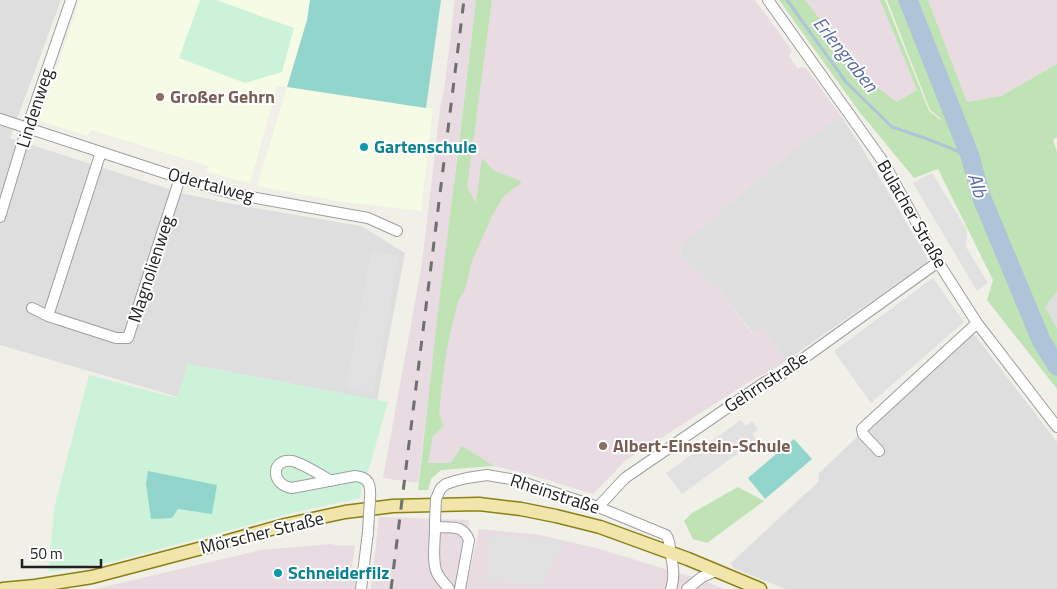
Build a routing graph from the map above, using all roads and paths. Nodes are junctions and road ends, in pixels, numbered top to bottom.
1 (71, 0) edge
2 (768, 0) edge
3 (0, 119) edge
4 (27, 128) junction
5 (101, 152) junction
6 (180, 178) junction
7 (0, 218) edge
8 (397, 230) dead end
9 (938, 262) junction
10 (32, 308) dead end
11 (48, 316) junction
12 (977, 323) junction
13 (1057, 427) edge
14 (879, 451) dead end
15 (330, 480) junction
16 (598, 507) junction
17 (345, 512) joint
18 (436, 524) junction
19 (670, 552) junction
20 (716, 571) junction
21 (3, 589) edge
22 (361, 589) edge
23 (455, 589) edge
24 (671, 589) edge
25 (687, 589) edge
26 (760, 589) edge

1 - 4 street, Lindenweg
2 - 9 street, Bulacher Straße
3 - 4 street, Odertalweg
4 - 5 street, Odertalweg
4 - 7 street, Lindenweg
5 - 6 street, Odertalweg
5 - 11 street
6 - 8 street, Odertalweg
6 - 11 street, Magnolienweg
9 - 12 street, Bulacher Straße
9 - 16 street, Gehrnstraße
10 - 11 street, Magnolienweg
12 - 13 street, Bulacher Straße
12 - 14 street
15 - 15 street
15 - 22 street, bridge
16 - 18 street, Rheinstraße, bridge
16 - 19 street, Rheinstraße
17 - 19 main road, Rheinstraße
17 - 21 main road, Mörscher Straße
18 - 23 street, Rheinstraße
18 - 23 street
19 - 20 main road, Rheinstraße
19 - 24 street
20 - 25 street
20 - 26 main road, Rheinstraße

